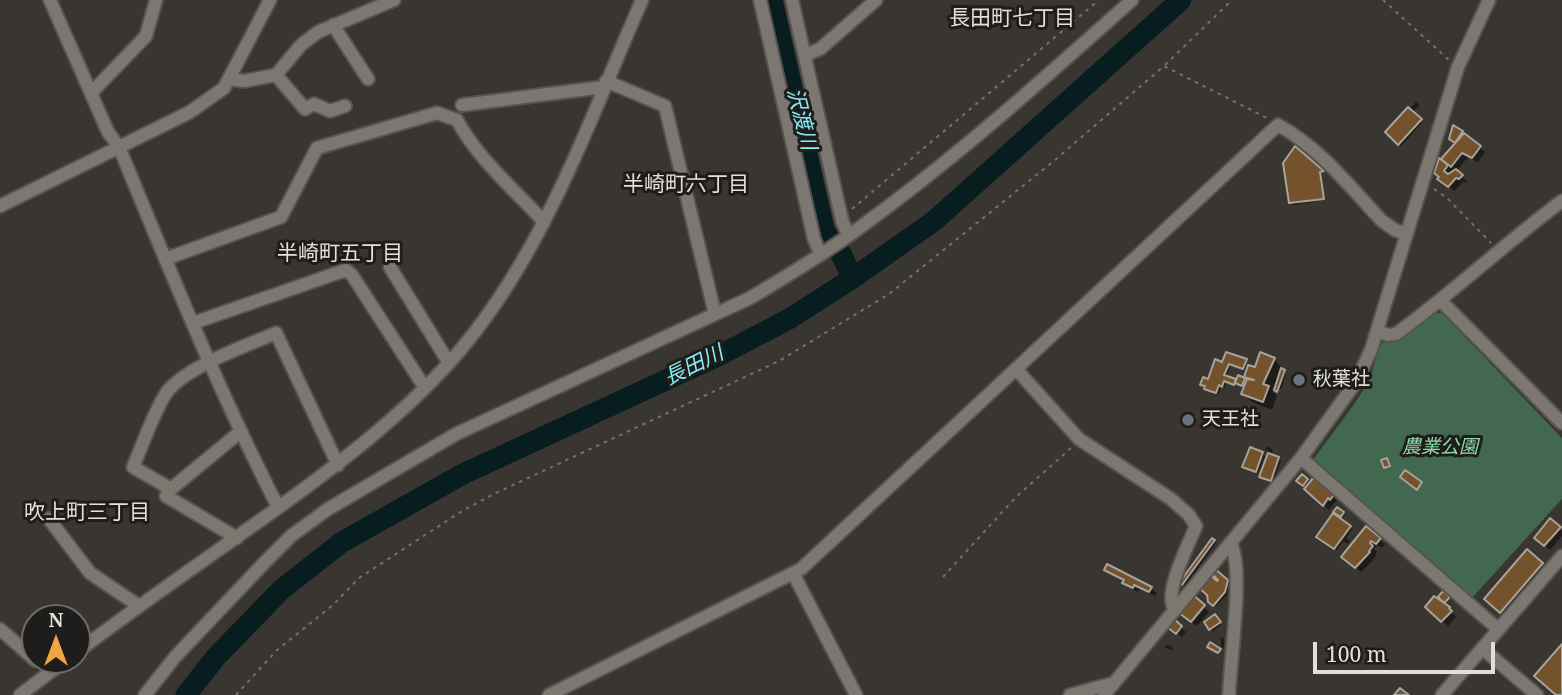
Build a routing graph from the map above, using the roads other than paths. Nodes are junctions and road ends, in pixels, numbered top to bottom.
1 (50, 0) edge
2 (156, 0) edge
3 (270, 0) edge
4 (394, 0) edge
5 (642, 0) edge
6 (760, 0) edge
7 (792, 0) edge
8 (876, 0) edge
9 (1132, 0) edge
10 (1489, 0) edge
11 (333, 26) junction
12 (805, 55) junction
13 (276, 75) junction
14 (230, 79) junction
15 (368, 79) dead end
16 (605, 84) junction
17 (92, 92) junction
18 (462, 105) dead end
19 (345, 106) dead end
20 (119, 147) junction
21 (1562, 201) edge
22 (0, 206) edge
23 (544, 222) junction
24 (1406, 233) junction
25 (848, 235) junction
26 (820, 253) junction
27 (165, 258) junction
28 (390, 267) dead end
29 (1441, 301) junction
30 (715, 314) junction
31 (193, 323) junction
32 (1377, 331) junction
33 (209, 362) junction
34 (449, 363) junction
35 (1016, 369) junction
36 (425, 388) junction
37 (1562, 423) edge
38 (240, 432) junction
39 (1301, 458) junction
40 (338, 465) junction
41 (171, 489) junction
42 (278, 507) junction
43 (49, 519) dead end
44 (237, 538) junction
45 (1231, 544) junction
46 (1562, 555) edge
47 (794, 575) junction
48 (139, 606) junction
49 (1175, 609) junction
50 (0, 629) edge
51 (1498, 629) junction
52 (91, 642) edge
53 (21, 648) edge
54 (1483, 649) junction
55 (48, 674) edge
56 (1114, 683) junction
57 (20, 695) edge
58 (145, 695) edge
59 (549, 695) edge
60 (856, 695) edge
61 (1070, 695) edge
62 (1104, 695) edge
63 (1229, 695) edge
64 (1442, 695) edge
65 (1536, 695) edge

1 - 17 street
2 - 17 street
3 - 14 street
4 - 11 street
5 - 16 street
6 - 26 street
7 - 12 street
8 - 12 street
9 - 25 street
10 - 24 street
11 - 13 street
11 - 15 street
12 - 25 street
13 - 14 street
13 - 19 street
14 - 20 street
16 - 18 street
16 - 23 street
16 - 30 street
17 - 20 street
20 - 22 street
20 - 27 street
21 - 29 street
23 - 27 street
23 - 34 street
24 - 32 street
24 - 35 street
25 - 26 street
26 - 30 street
27 - 31 street
28 - 34 street
29 - 32 street
29 - 37 street
30 - 58 street
31 - 33 street
31 - 36 street
32 - 39 street
33 - 38 street
33 - 40 street
33 - 41 street
34 - 36 street
35 - 47 street
35 - 49 street
36 - 40 street
38 - 41 street
38 - 42 street
39 - 45 street
39 - 51 street
40 - 42 street
41 - 44 street
42 - 44 street
43 - 48 street
44 - 48 street
45 - 49 street
45 - 63 street
46 - 51 street
47 - 59 street
47 - 60 street
48 - 52 street
49 - 56 street
50 - 53 street
51 - 54 street
54 - 64 street
54 - 65 street
55 - 57 street
56 - 61 street
56 - 62 street

